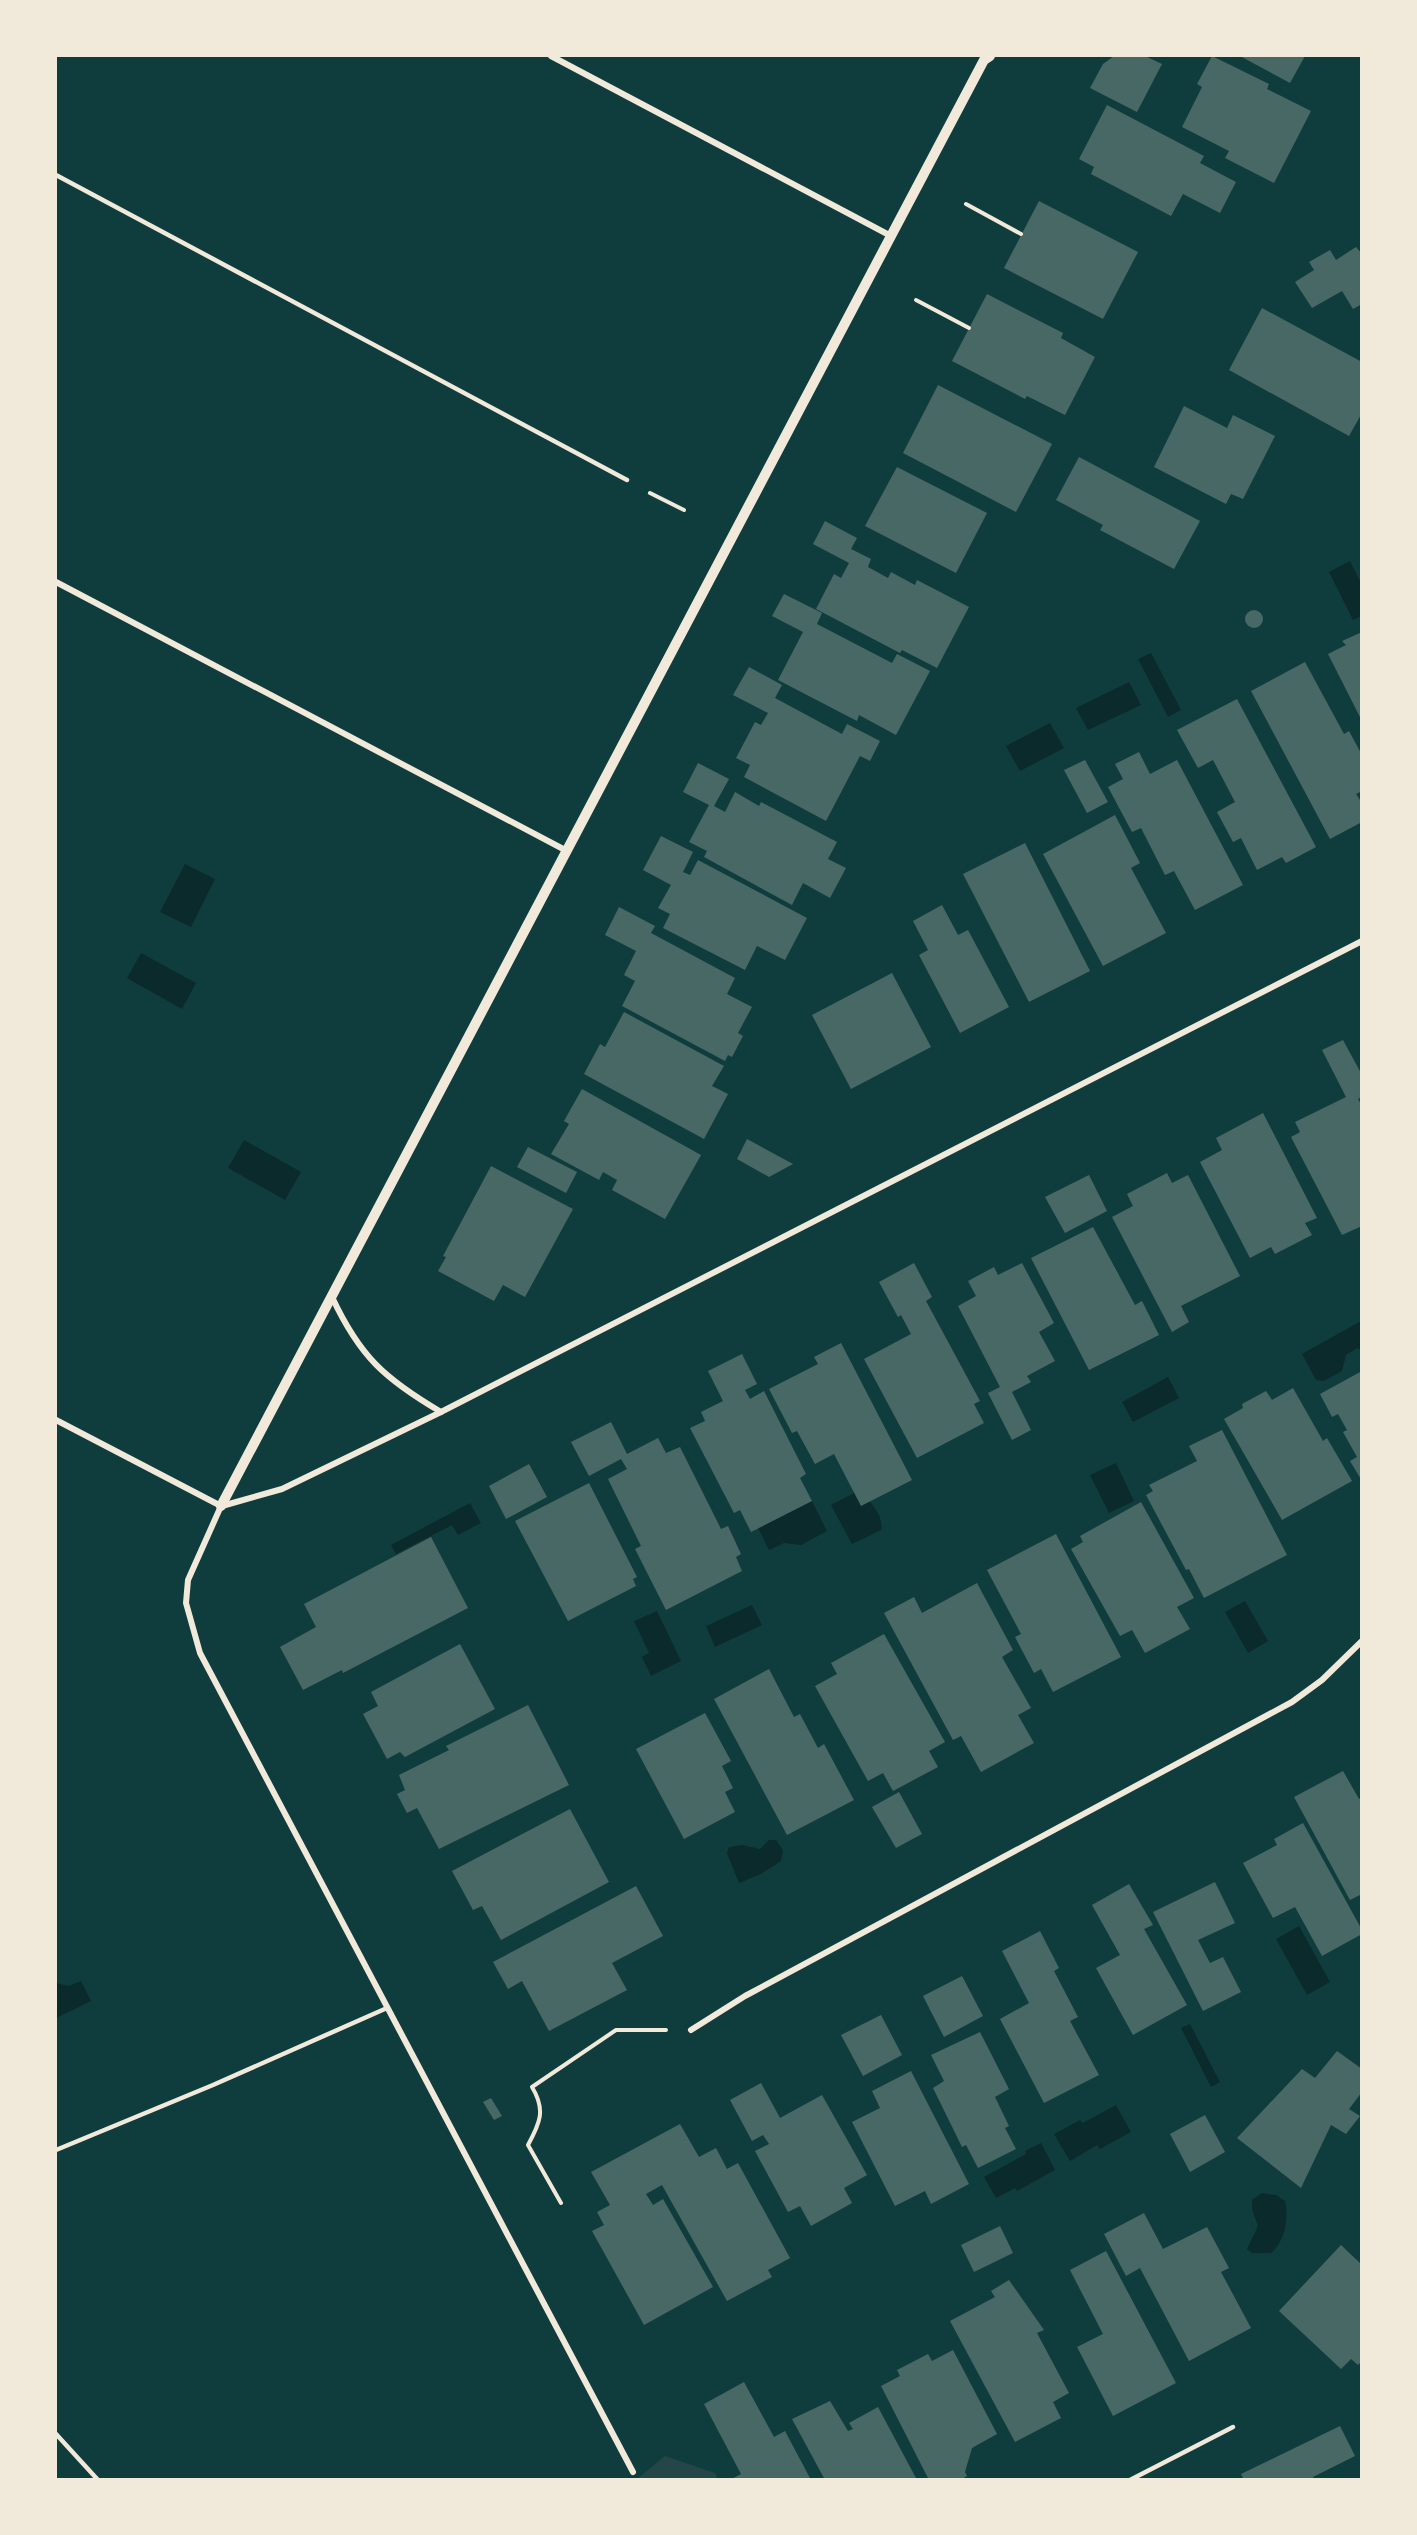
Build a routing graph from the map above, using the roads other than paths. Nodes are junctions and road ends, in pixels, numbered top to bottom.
1 (551, 56) edge
2 (990, 56) edge
3 (56, 175) edge
4 (891, 236) junction
5 (627, 480) dead end
6 (56, 582) edge
7 (567, 851) junction
8 (1362, 941) edge
9 (332, 1297) junction
10 (441, 1412) junction
11 (56, 1420) edge
12 (221, 1506) junction
13 (1362, 1641) edge
14 (387, 2008) junction
15 (691, 2030) road end
16 (56, 2150) edge
17 (1233, 2427) dead end
18 (56, 2434) edge
19 (633, 2472) dead end
20 (98, 2480) edge
21 (1130, 2480) edge

1 - 4 street
2 - 4 street
3 - 5 lane
4 - 7 street
6 - 7 street
7 - 9 street
8 - 10 street
9 - 10 street
9 - 12 street
10 - 12 street
11 - 12 street
12 - 14 street
13 - 15 street
14 - 16 lane
14 - 19 street
17 - 21 lane
18 - 20 lane

